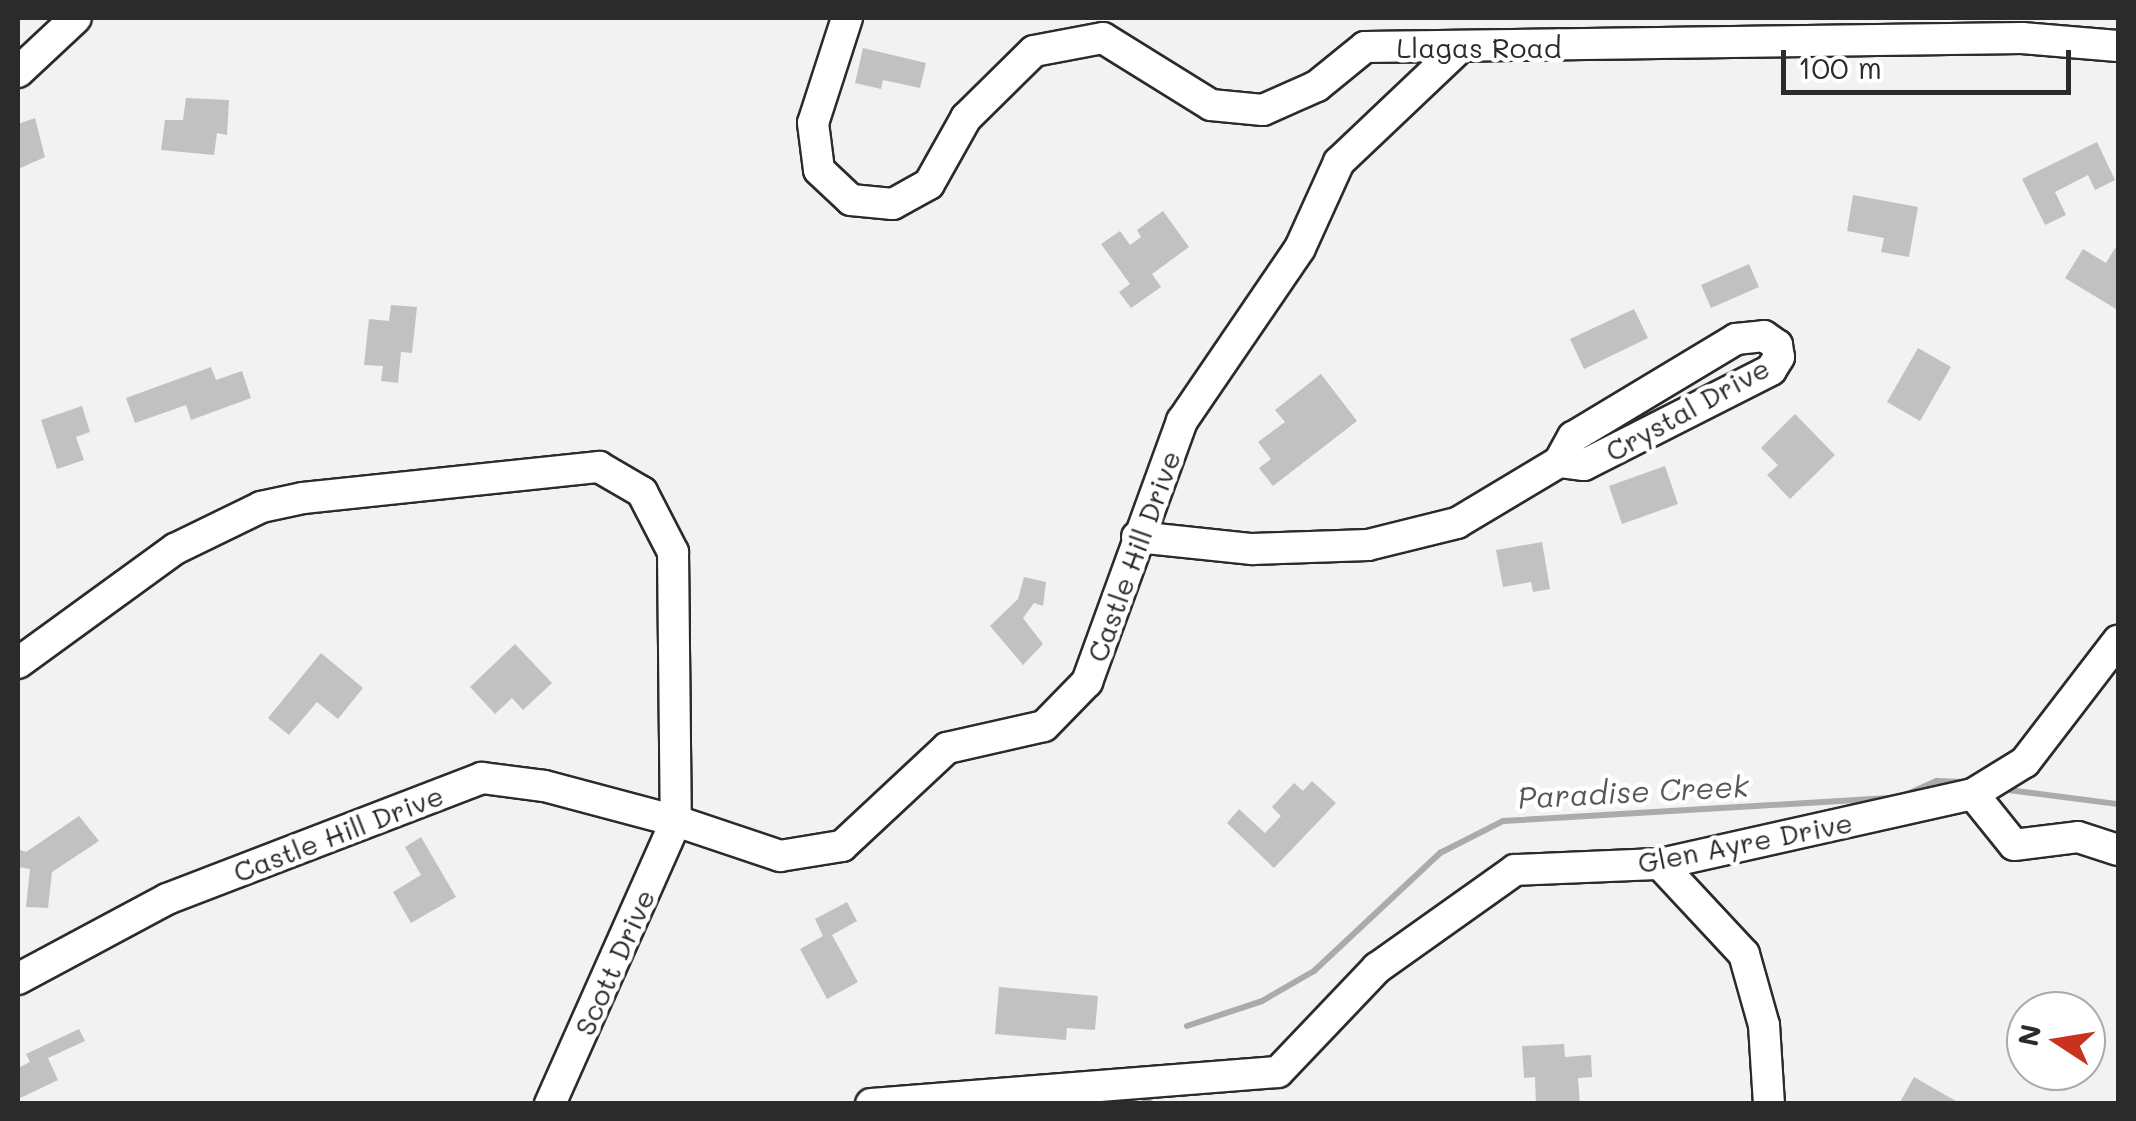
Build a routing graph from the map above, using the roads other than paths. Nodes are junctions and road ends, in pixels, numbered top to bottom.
1 (76, 18) edge
2 (847, 18) edge
3 (2118, 46) edge
4 (1458, 48) junction
5 (18, 72) edge
6 (1558, 462) junction
7 (1137, 538) junction
8 (2118, 641) edge
9 (18, 663) edge
10 (1974, 794) junction
11 (676, 821) junction
12 (2118, 850) edge
13 (1660, 864) junction
14 (18, 980) edge
15 (1053, 1097) edge
16 (550, 1104) edge
17 (871, 1104) edge
18 (1769, 1104) edge

1 - 5 street
2 - 4 street, Llagas Road
3 - 4 street, Llagas Road
4 - 7 street, Castle Hill Drive
6 - 6 street, Crystal Drive
6 - 7 street, Crystal Drive
7 - 11 street, Castle Hill Drive
8 - 10 street
9 - 11 street
10 - 12 street
10 - 13 street, Glen Ayre Drive
11 - 14 street, Castle Hill Drive
11 - 16 street, Scott Drive
13 - 15 street, Glen Ayre Drive
13 - 18 street
15 - 17 street, Glen Ayre Drive

